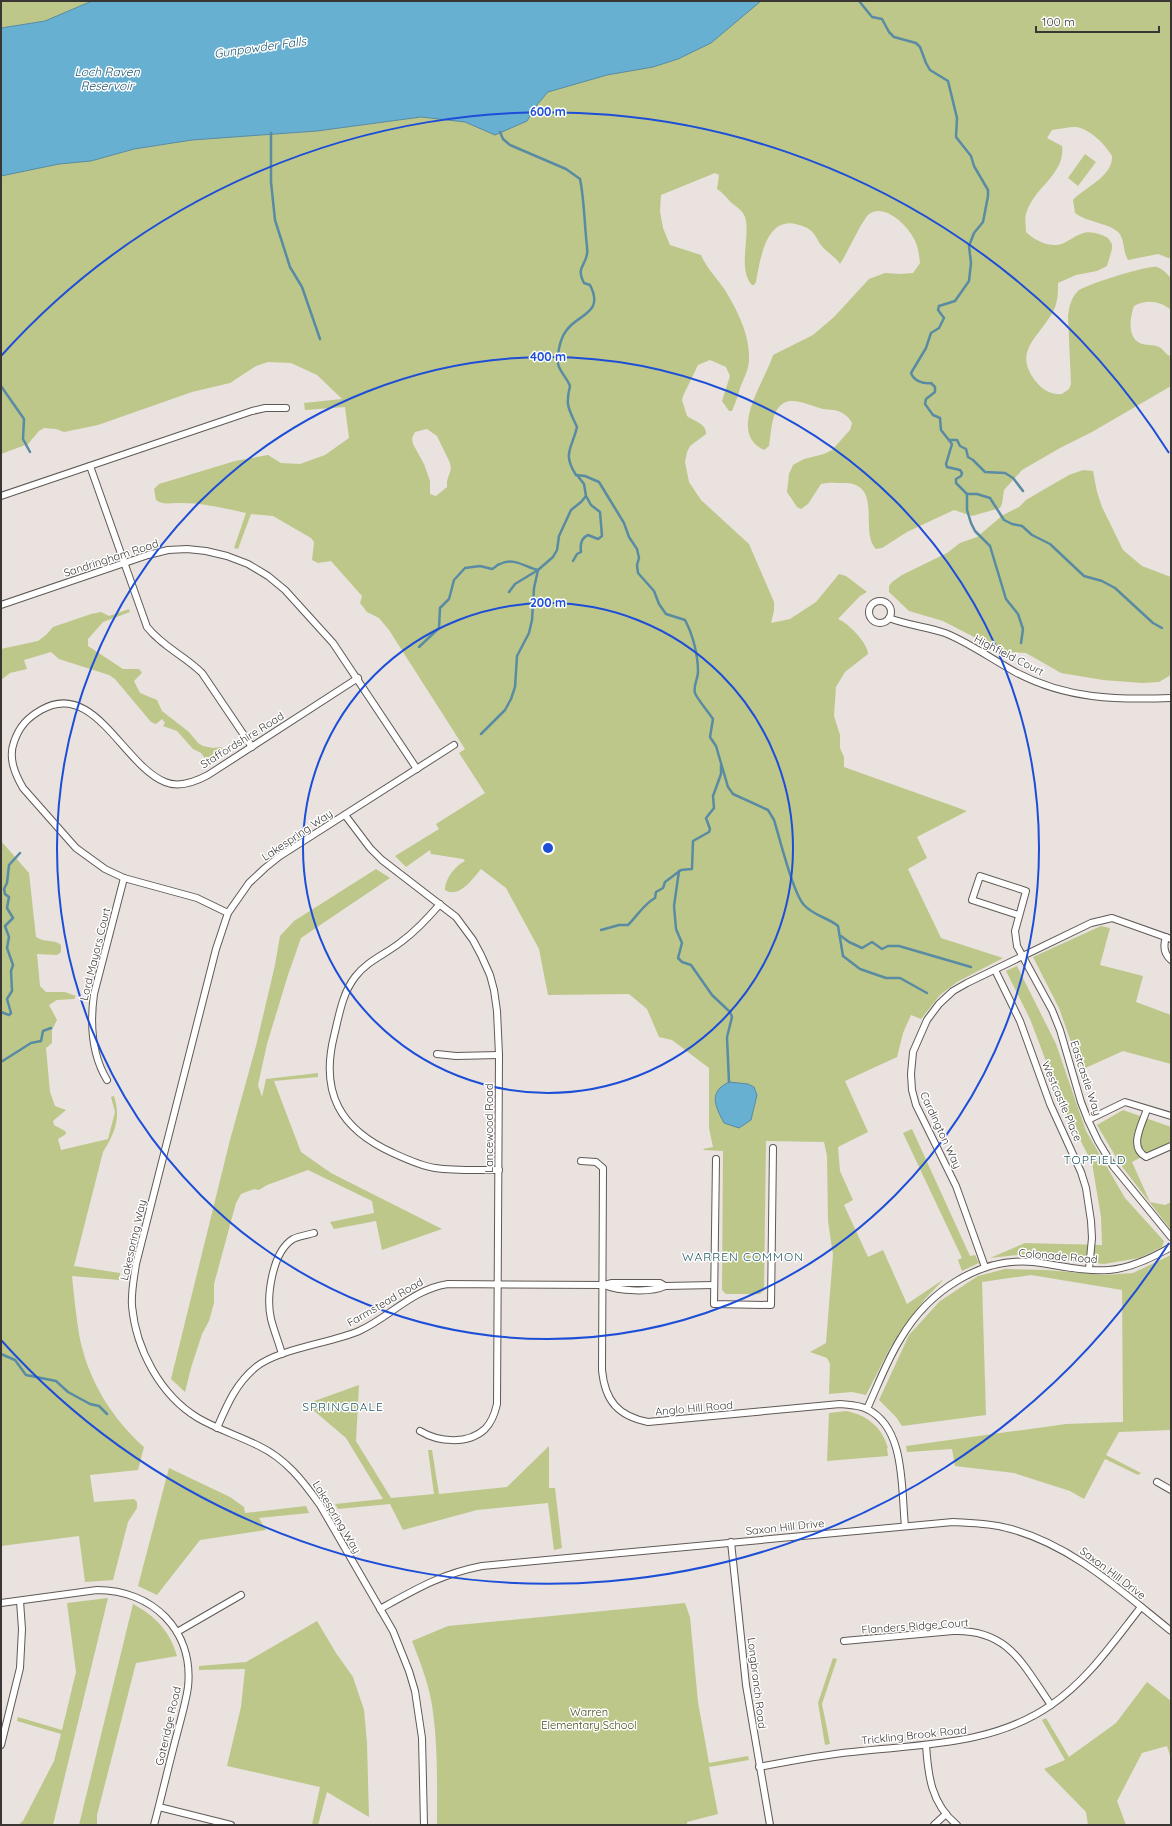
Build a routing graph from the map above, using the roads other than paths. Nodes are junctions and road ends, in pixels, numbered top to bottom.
1 (286, 408) dead end
2 (90, 466) junction
3 (1, 496) edge
4 (124, 563) junction
5 (1, 605) edge
6 (889, 618) dead end
7 (358, 678) junction
8 (1171, 698) edge
9 (454, 745) dead end
10 (252, 747) junction
11 (418, 768) junction
12 (345, 815) junction
13 (124, 878) junction
14 (440, 904) junction
15 (228, 914) junction
16 (1018, 915) junction
17 (1168, 938) edge
18 (1023, 956) junction
19 (1171, 960) edge
20 (995, 970) junction
21 (437, 1054) dead end
22 (499, 1055) junction
23 (107, 1080) dead end
24 (1147, 1109) junction
25 (1171, 1116) edge
26 (1088, 1120) junction
27 (1171, 1146) edge
28 (773, 1148) dead end
29 (716, 1159) dead end
30 (581, 1161) dead end
31 (499, 1170) junction
32 (314, 1233) dead end
33 (1171, 1237) edge
34 (1171, 1247) edge
35 (985, 1267) junction
36 (1089, 1270) junction
37 (499, 1284) junction
38 (604, 1285) junction
39 (714, 1286) junction
40 (282, 1354) junction
41 (867, 1409) junction
42 (217, 1428) junction
43 (420, 1431) dead end
44 (1157, 1482) dead end
45 (1171, 1490) edge
46 (905, 1526) junction
47 (731, 1542) junction
48 (241, 1595) dead end
49 (20, 1601) junction
50 (1, 1603) edge
51 (1141, 1607) junction
52 (380, 1609) junction
53 (1171, 1631) edge
54 (177, 1632) junction
55 (844, 1641) dead end
56 (1051, 1705) junction
57 (926, 1745) junction
58 (1, 1746) edge
59 (759, 1767) junction
60 (159, 1807) junction
61 (946, 1814) junction
62 (154, 1825) edge
63 (231, 1825) edge
64 (424, 1825) edge
65 (770, 1825) edge
66 (934, 1825) edge
67 (957, 1825) edge

1 - 2 street
2 - 3 street
2 - 4 street
4 - 5 street, Sandringham Road
4 - 7 street, Sandringham Road
4 - 10 street
6 - 8 street, Highfield Court
7 - 10 street, Staffordshire Road
7 - 11 street, Sandringham Road
9 - 11 street, Lakespring Way
10 - 13 street, Staffordshire Road
11 - 12 street, Lakespring Way
12 - 14 street, Lancewood Road
12 - 15 street, Lakespring Way
13 - 15 street, Staffordshire Road
13 - 23 street, Lord Mayors Court
14 - 22 street, Lancewood Road
14 - 31 street
15 - 42 street, Lakespring Way
16 - 16 street, Eastcastle Way
16 - 18 street, Eastcastle Way
17 - 18 street, Cardington Way
17 - 19 street
18 - 20 street, Cardington Way
18 - 26 street, Eastcastle Way
20 - 35 street, Cardington Way
20 - 36 street, Westcastle Place
21 - 22 street
22 - 31 street, Lancewood Road
24 - 25 street
24 - 26 street
24 - 27 street
26 - 33 street, Eastcastle Way
28 - 39 street
29 - 39 street
30 - 38 street, Anglo Hill Road
31 - 37 street, Lancewood Road
32 - 40 street
34 - 36 street, Colonade Road
35 - 36 street, Colonade Road
35 - 41 street, Colonade Road
37 - 38 street, Farmstead Road
37 - 40 street, Farmstead Road
37 - 43 street, Lancewood Road
38 - 39 street, Farmstead Road
38 - 41 street, Anglo Hill Road
40 - 42 street, Farmstead Road
41 - 46 street, Anglo Hill Road
42 - 52 street, Lakespring Way
44 - 45 street
46 - 47 street, Saxon Hill Drive
46 - 51 street, Saxon Hill Drive
47 - 52 street, Saxon Hill Drive
47 - 59 street, Longbranch Road
48 - 54 street
49 - 50 street, Gateridge Road
49 - 54 street, Gateridge Road
49 - 58 street
51 - 53 street, Saxon Hill Drive
51 - 56 street, Trickling Brook Road
52 - 64 street, Lakespring Way
54 - 60 street, Gateridge Road
55 - 56 street, Flanders Ridge Court
56 - 57 street, Trickling Brook Road
57 - 59 street, Trickling Brook Road
57 - 61 street
59 - 65 street, Longbranch Road
60 - 62 street, Gateridge Road
60 - 63 street
61 - 66 street
61 - 67 street

